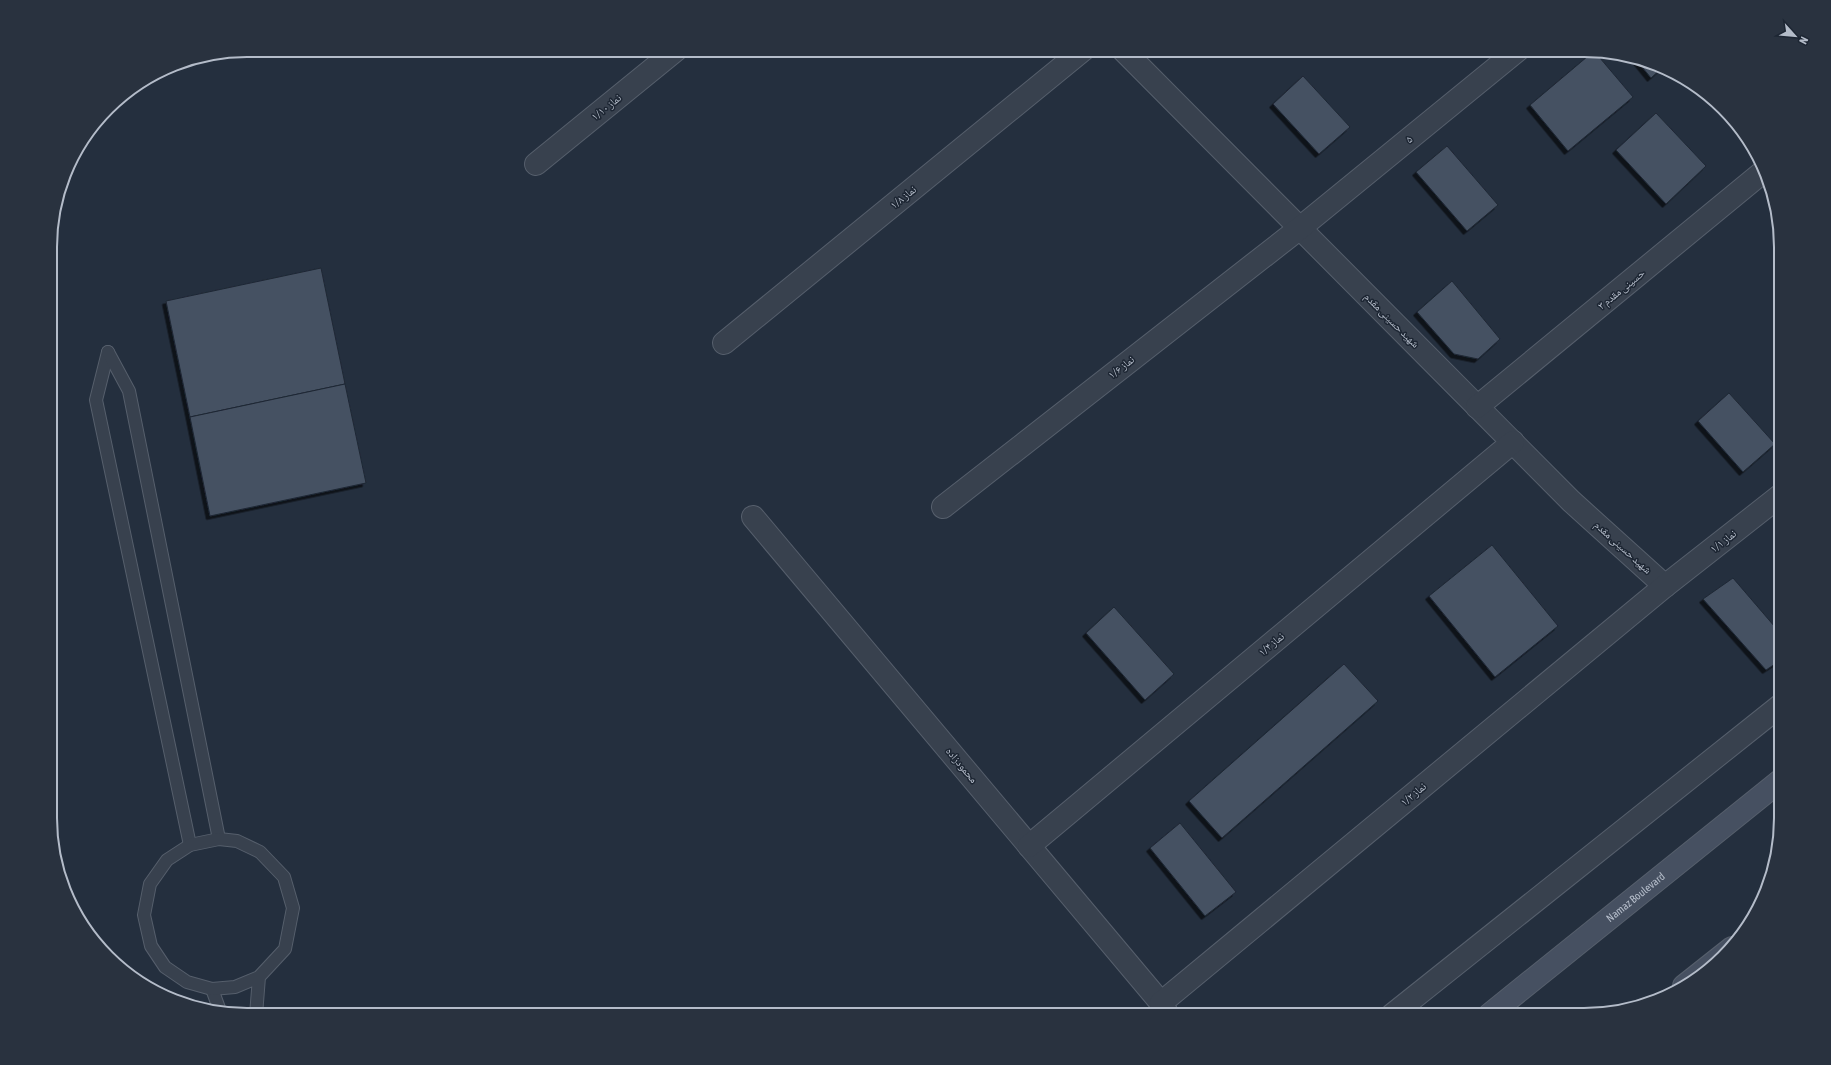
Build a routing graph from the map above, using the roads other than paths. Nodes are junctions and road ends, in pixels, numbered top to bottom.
1 (667, 57) edge
2 (1074, 57) edge
3 (1130, 57) edge
4 (1509, 57) edge
5 (536, 164) dead end
6 (1760, 174) edge
7 (1300, 228) junction
8 (724, 343) dead end
9 (1478, 407) junction
10 (1513, 442) junction
11 (1774, 500) edge
12 (943, 507) dead end
13 (753, 517) dead end
14 (1665, 586) junction
15 (1774, 711) edge
16 (1774, 786) edge
17 (219, 839) junction
18 (190, 845) junction
19 (1029, 846) junction
20 (259, 977) junction
21 (212, 988) junction
22 (218, 1005) edge
23 (257, 1008) edge
24 (1164, 1008) edge
25 (1166, 1008) edge
26 (1401, 1008) edge
27 (1499, 1008) edge

1 - 5 street, نماز ۱/۱۰
2 - 8 street, نماز ۱/۸
3 - 7 street, شهید حسینی مقدم
4 - 7 street, ۵
6 - 9 street, حسینی مقدم ۳
7 - 9 street, شهید حسینی مقدم
7 - 12 street, نماز ۱/۶
9 - 10 street, شهید حسینی مقدم
10 - 14 street, شهید حسینی مقدم
10 - 19 street, نماز ۱/۴
11 - 14 street, نماز ۱/۱
13 - 19 street, محمودزاده
14 - 25 street, نماز ۱/۲
15 - 26 street
16 - 27 main road, Namaz Boulevard
17 - 18 lane
17 - 18 lane
17 - 20 lane
18 - 21 lane
19 - 24 street, محمودزاده
20 - 21 lane
20 - 23 lane
21 - 22 lane

